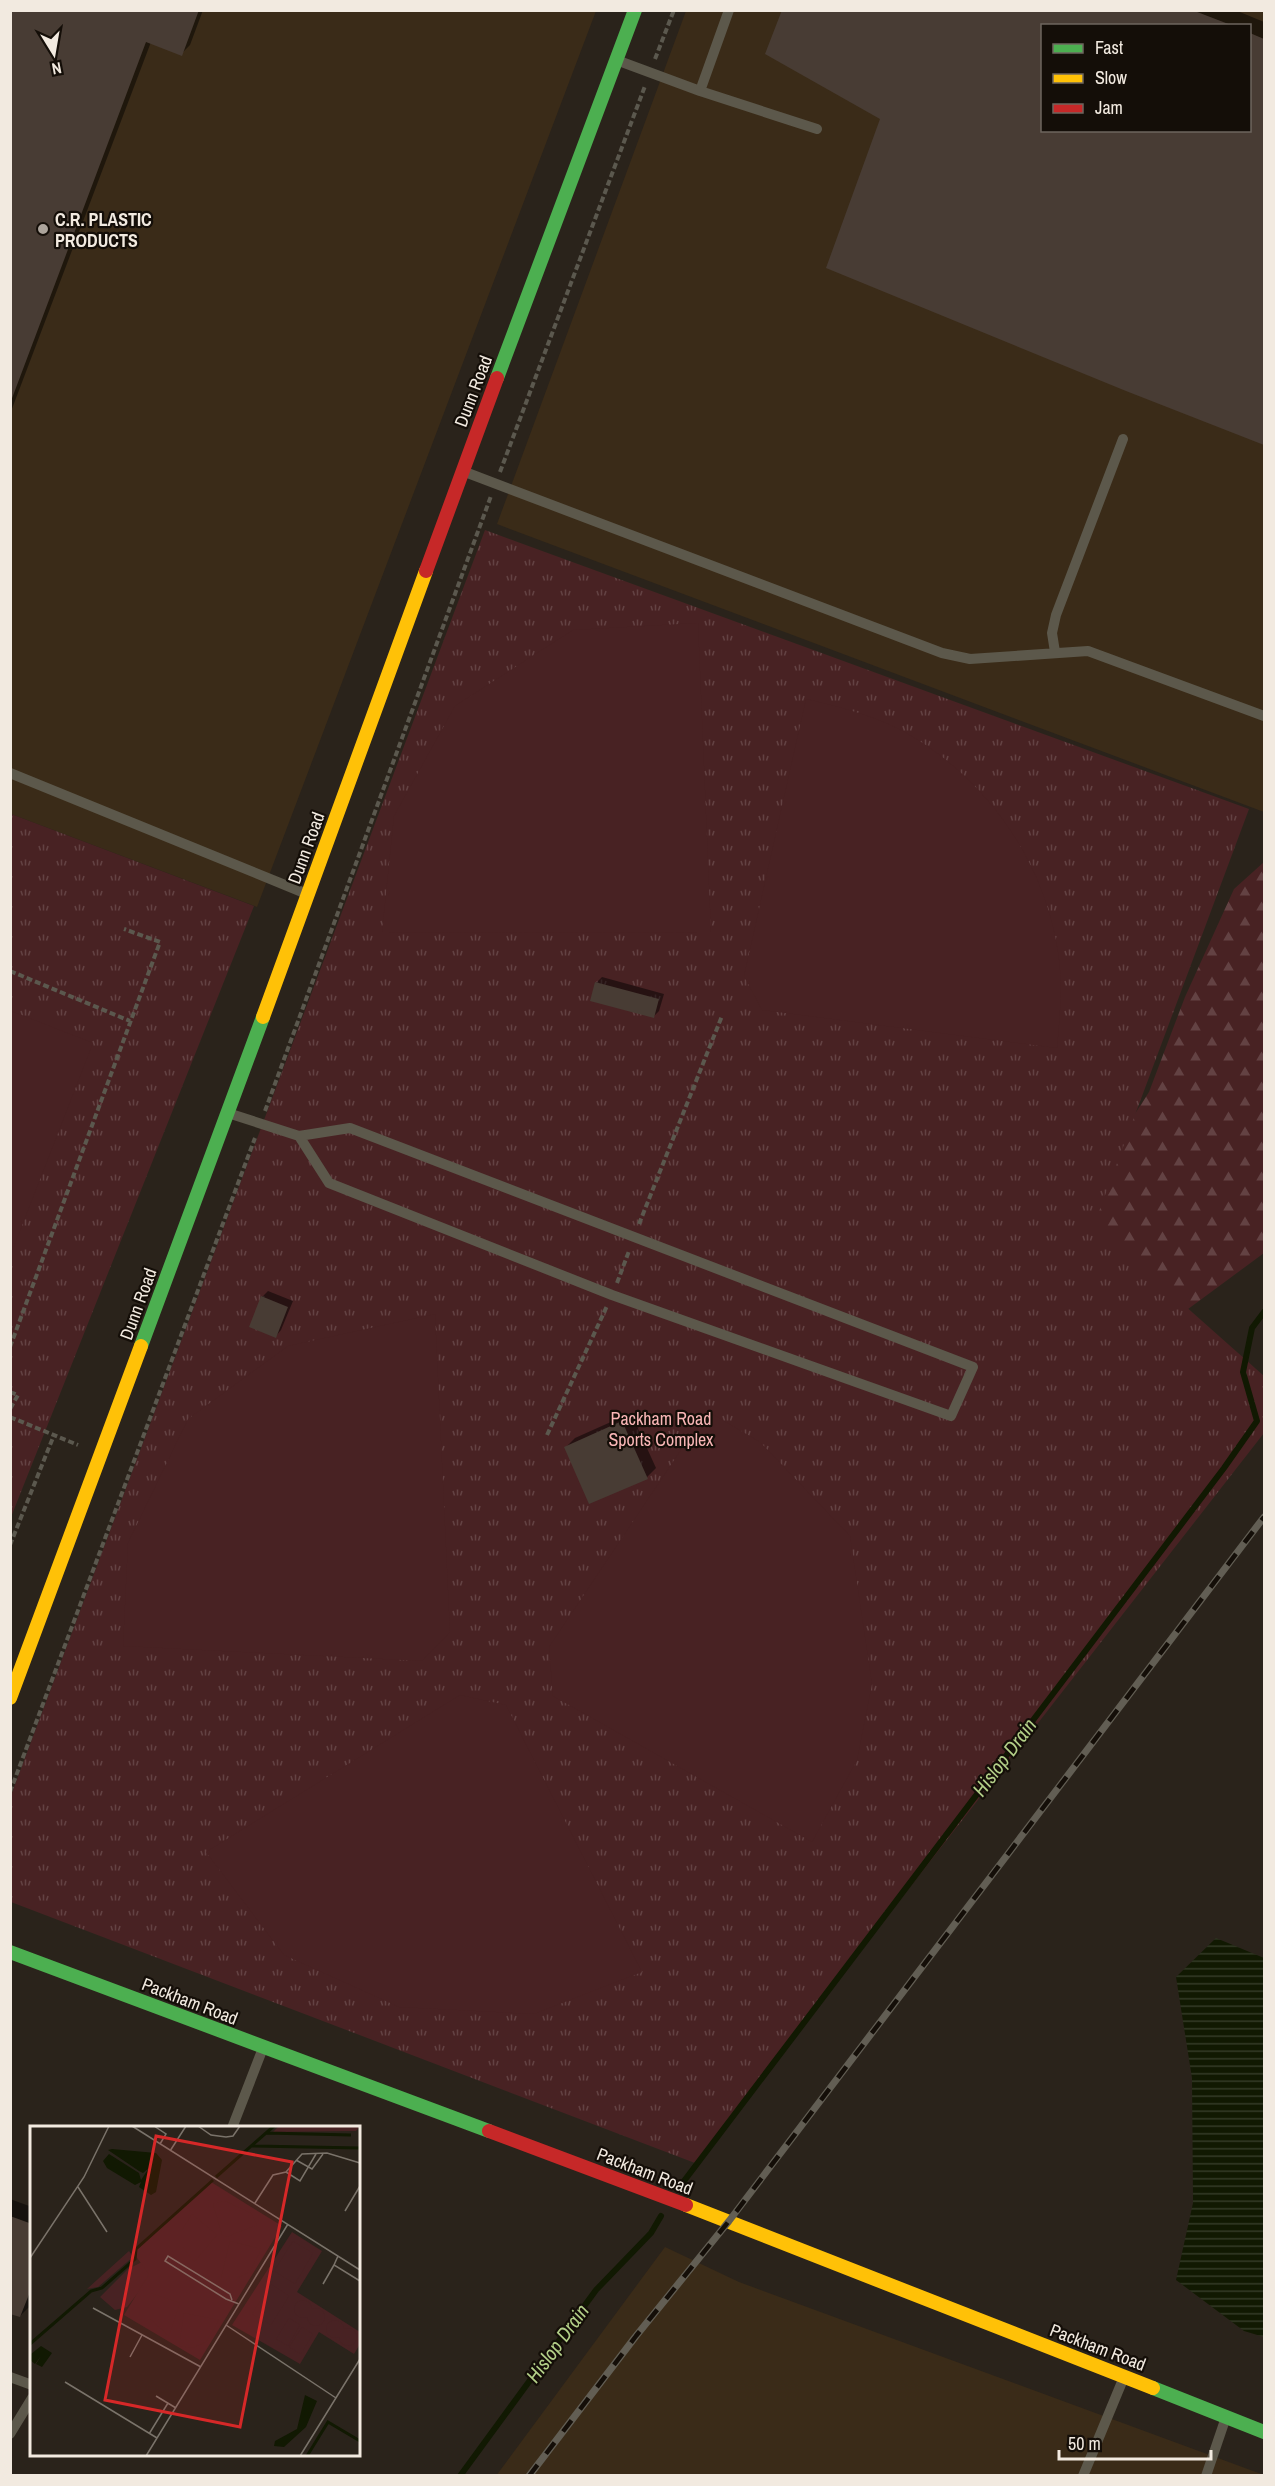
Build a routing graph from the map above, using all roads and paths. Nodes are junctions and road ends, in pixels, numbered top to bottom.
1 (635, 10) edge
2 (674, 10) edge
3 (729, 10) edge
4 (616, 60) junction
5 (652, 68) dead end
6 (648, 78) dead end
7 (700, 91) junction
8 (818, 129) dead end
9 (1123, 439) dead end
10 (462, 471) junction
11 (499, 475) dead end
12 (493, 492) dead end
13 (1055, 652) junction
14 (1264, 716) edge
15 (10, 773) edge
16 (308, 894) junction
17 (124, 930) dead end
18 (10, 971) edge
19 (130, 1021) junction
20 (228, 1113) junction
21 (260, 1124) junction
22 (299, 1136) junction
23 (10, 1347) edge
24 (10, 1392) edge
25 (10, 1409) edge
26 (10, 1418) edge
27 (54, 1435) junction
28 (101, 1454) junction
29 (10, 1545) edge
30 (10, 1698) edge
31 (10, 1792) edge
32 (10, 1952) edge
33 (263, 2047) junction
34 (232, 2126) edge
35 (10, 2376) edge
36 (1124, 2377) junction
37 (30, 2384) edge
38 (30, 2401) edge
39 (1226, 2416) junction
40 (1264, 2432) edge
41 (10, 2434) edge
42 (1083, 2475) edge
43 (1206, 2475) edge

1 - 4 street, Dunn Road
2 - 5 path
3 - 7 lane
4 - 7 lane
4 - 10 street, Dunn Road
6 - 11 path
7 - 8 lane
9 - 13 lane
10 - 13 lane
10 - 16 street, Dunn Road
12 - 21 path
13 - 14 lane
15 - 16 lane
16 - 20 street, Dunn Road
17 - 19 path
18 - 19 path
19 - 23 path
20 - 21 lane
20 - 28 street, Dunn Road
21 - 22 lane
21 - 31 path
22 - 22 lane
24 - 25 path
26 - 27 path
27 - 28 path
27 - 29 path
28 - 30 street, Dunn Road
32 - 33 street, Packham Road
33 - 34 lane
33 - 36 street, Packham Road
35 - 37 lane
36 - 39 street, Packham Road
36 - 42 lane
38 - 41 lane
39 - 40 street, Packham Road
39 - 43 lane

